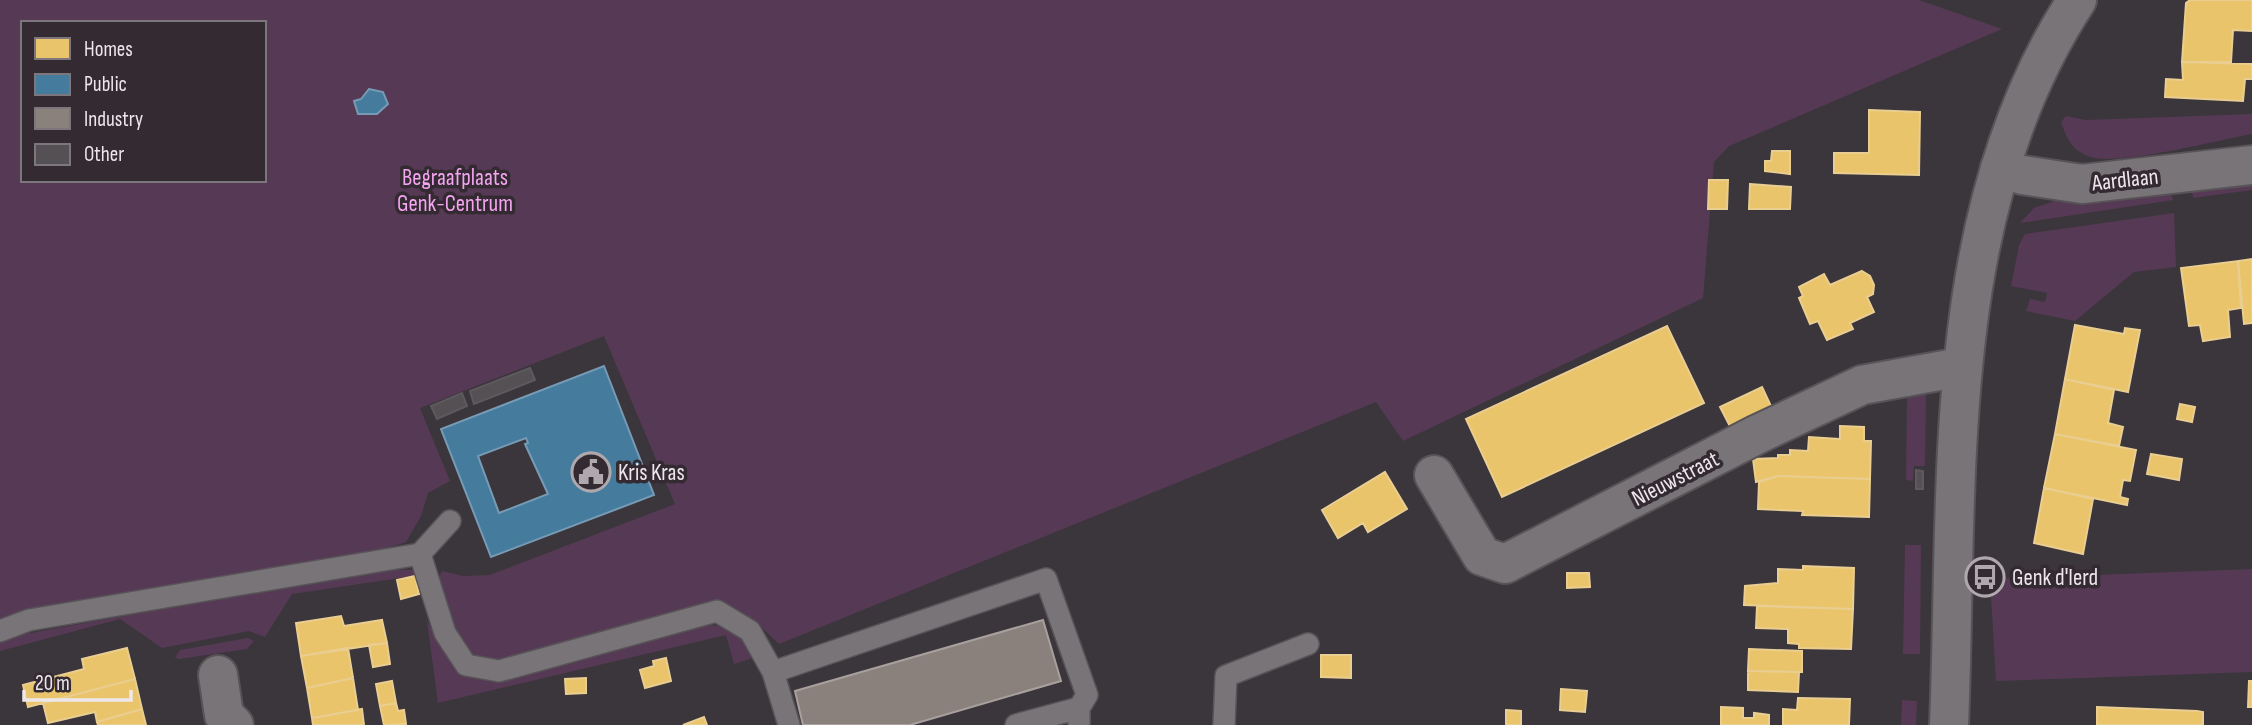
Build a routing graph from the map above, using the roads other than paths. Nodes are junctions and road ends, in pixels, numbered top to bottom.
1 (2077, 0) edge
2 (2252, 164) edge
3 (2000, 168) junction
4 (1961, 367) junction
5 (1434, 475) dead end
6 (450, 521) dead end
7 (420, 554) junction
8 (0, 631) edge
9 (1308, 644) dead end
10 (773, 672) junction
11 (218, 674) dead end
12 (1079, 716) edge
13 (234, 725) edge
14 (789, 725) edge
15 (1016, 725) edge
16 (1224, 725) edge
17 (1949, 725) edge

1 - 3 street
2 - 3 street, Aardlaan
3 - 4 street
4 - 5 street, Nieuwstraat
4 - 17 street
6 - 7 lane
7 - 8 lane
7 - 10 lane
9 - 16 lane
10 - 12 lane
10 - 14 lane
11 - 13 street
12 - 15 lane

